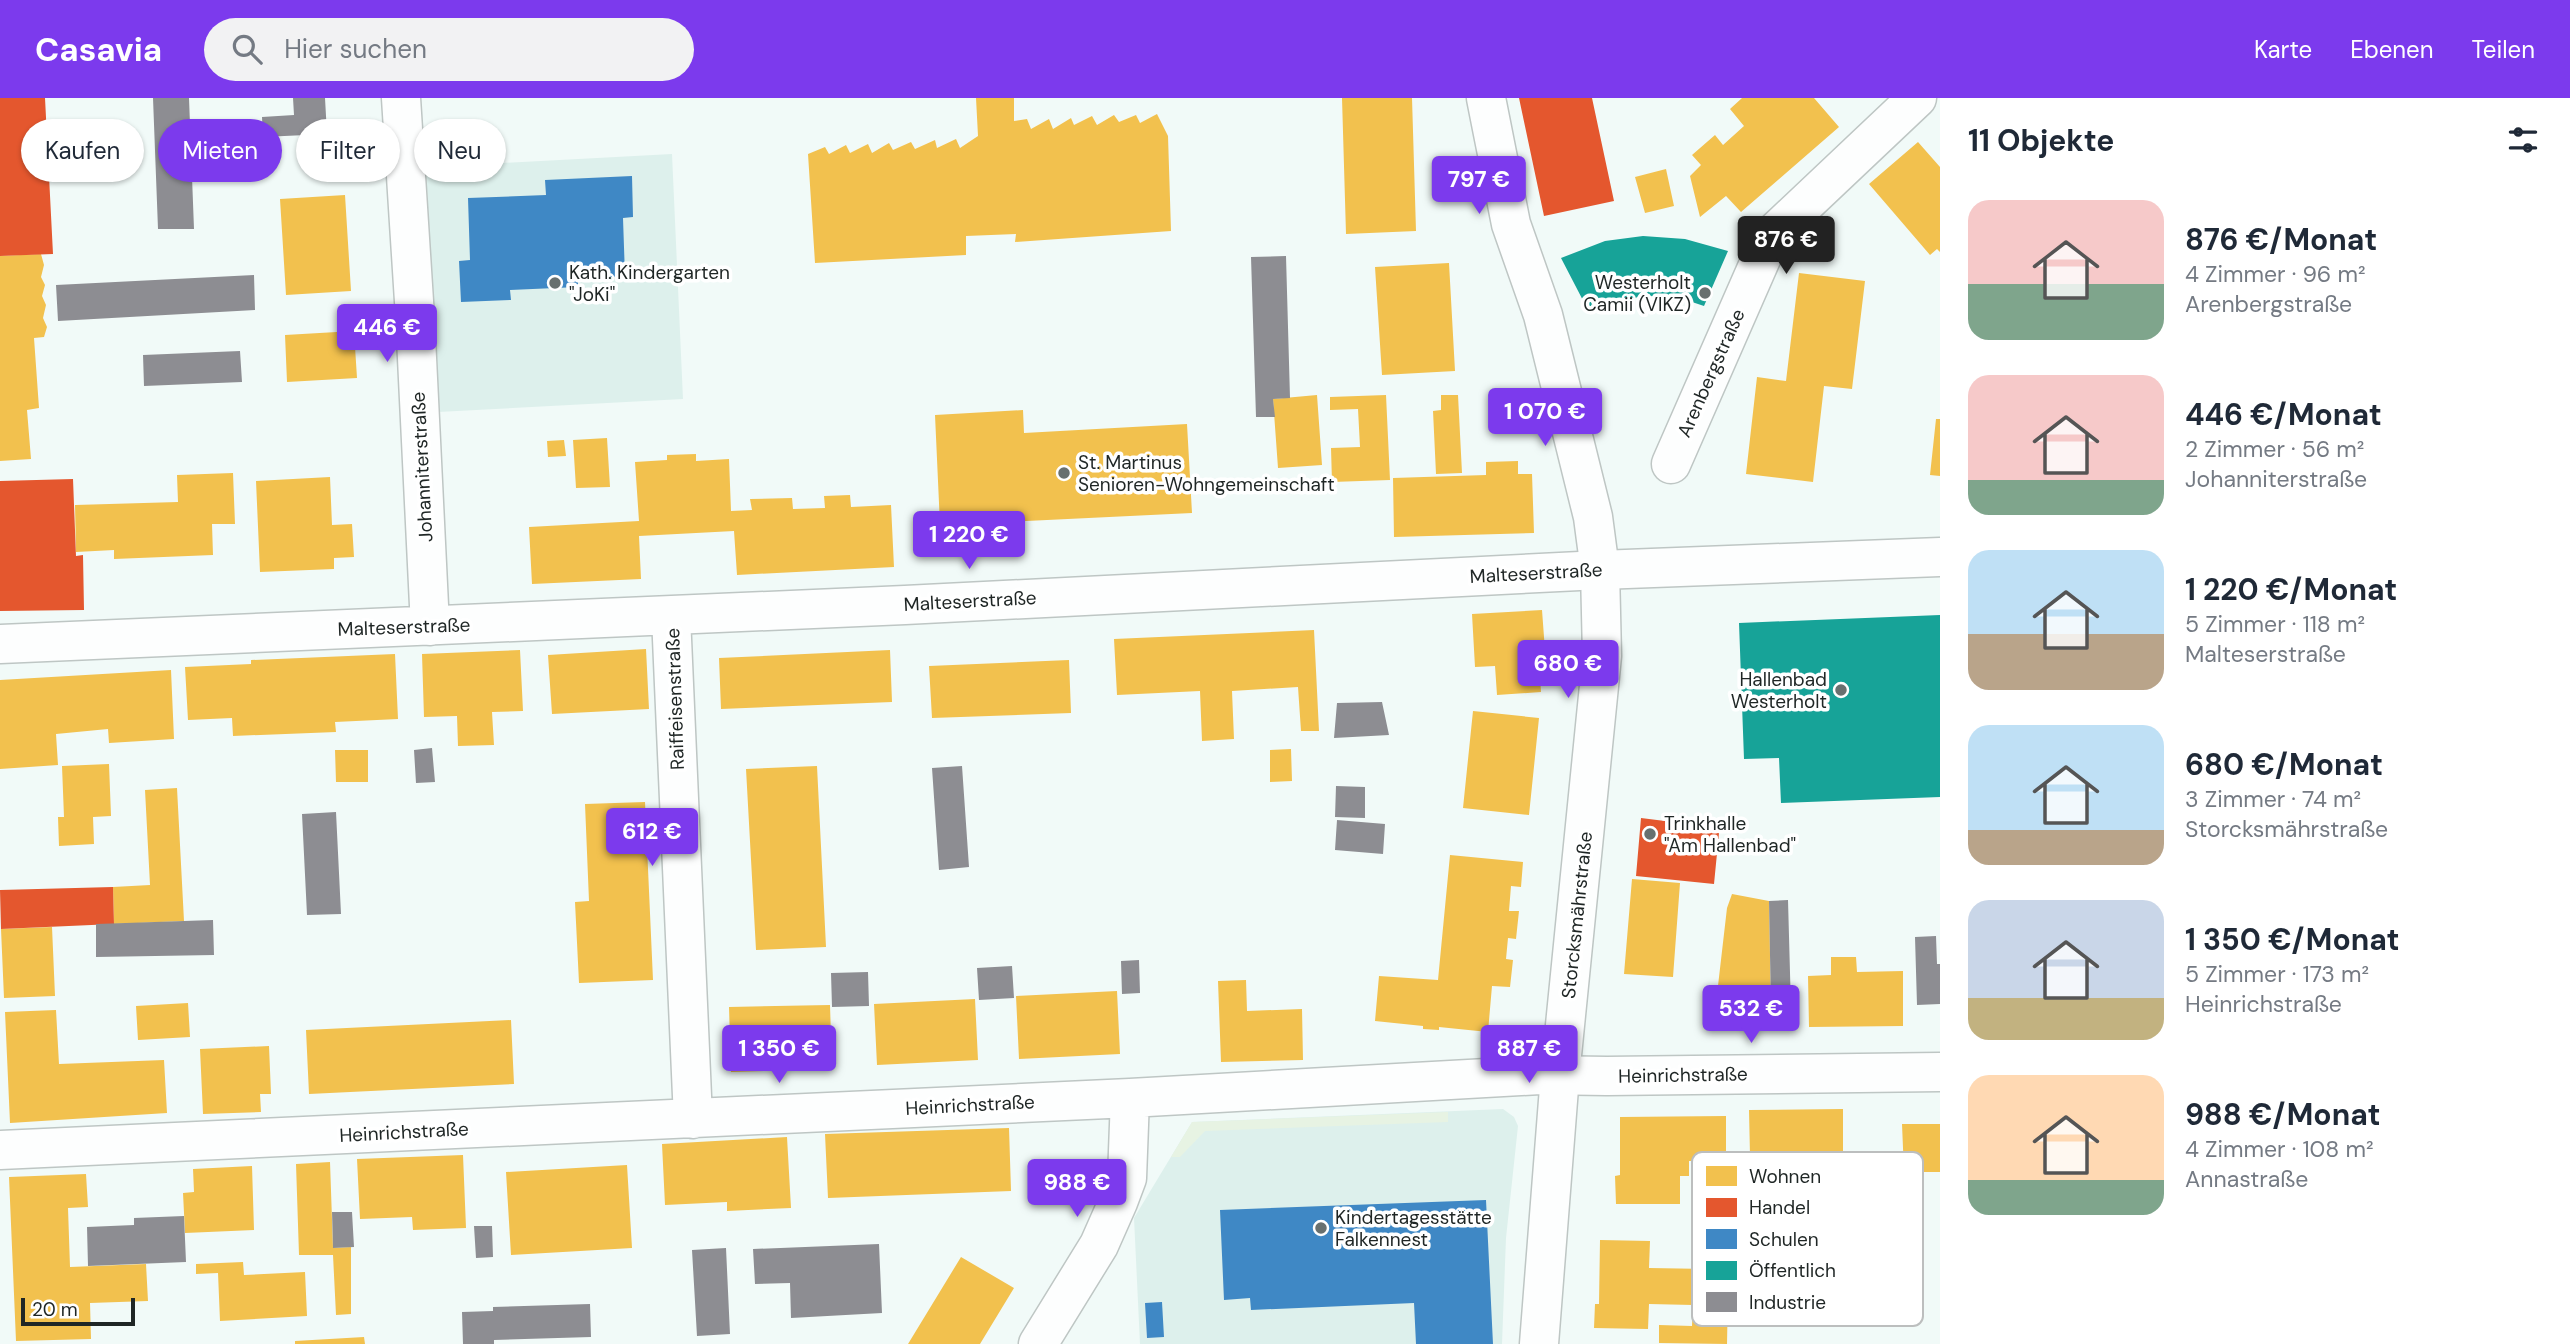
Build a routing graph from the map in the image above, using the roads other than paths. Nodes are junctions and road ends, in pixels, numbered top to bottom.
1 (401, 98) edge
2 (1486, 98) edge
3 (1917, 98) edge
4 (1671, 464) dead end
5 (1940, 557) edge
6 (1600, 570) junction
7 (671, 616) junction
8 (430, 626) junction
9 (0, 645) edge
10 (1940, 1072) edge
11 (1560, 1075) junction
12 (1130, 1098) junction
13 (693, 1119) junction
14 (0, 1150) edge
15 (1038, 1344) edge
16 (1539, 1344) edge

1 - 8 street, Johanniterstraße
2 - 6 street, Storcksmährstraße
3 - 4 street, Arenbergstraße
5 - 6 street, Malteserstraße
6 - 7 street, Malteserstraße
6 - 11 street, Storcksmährstraße
7 - 8 street, Malteserstraße
7 - 13 street, Raiffeisenstraße
8 - 9 street, Malteserstraße
10 - 11 street, Heinrichstraße
11 - 12 street, Heinrichstraße
11 - 16 street, Storcksmährstraße
12 - 13 street, Heinrichstraße
12 - 15 street
13 - 14 street, Heinrichstraße

